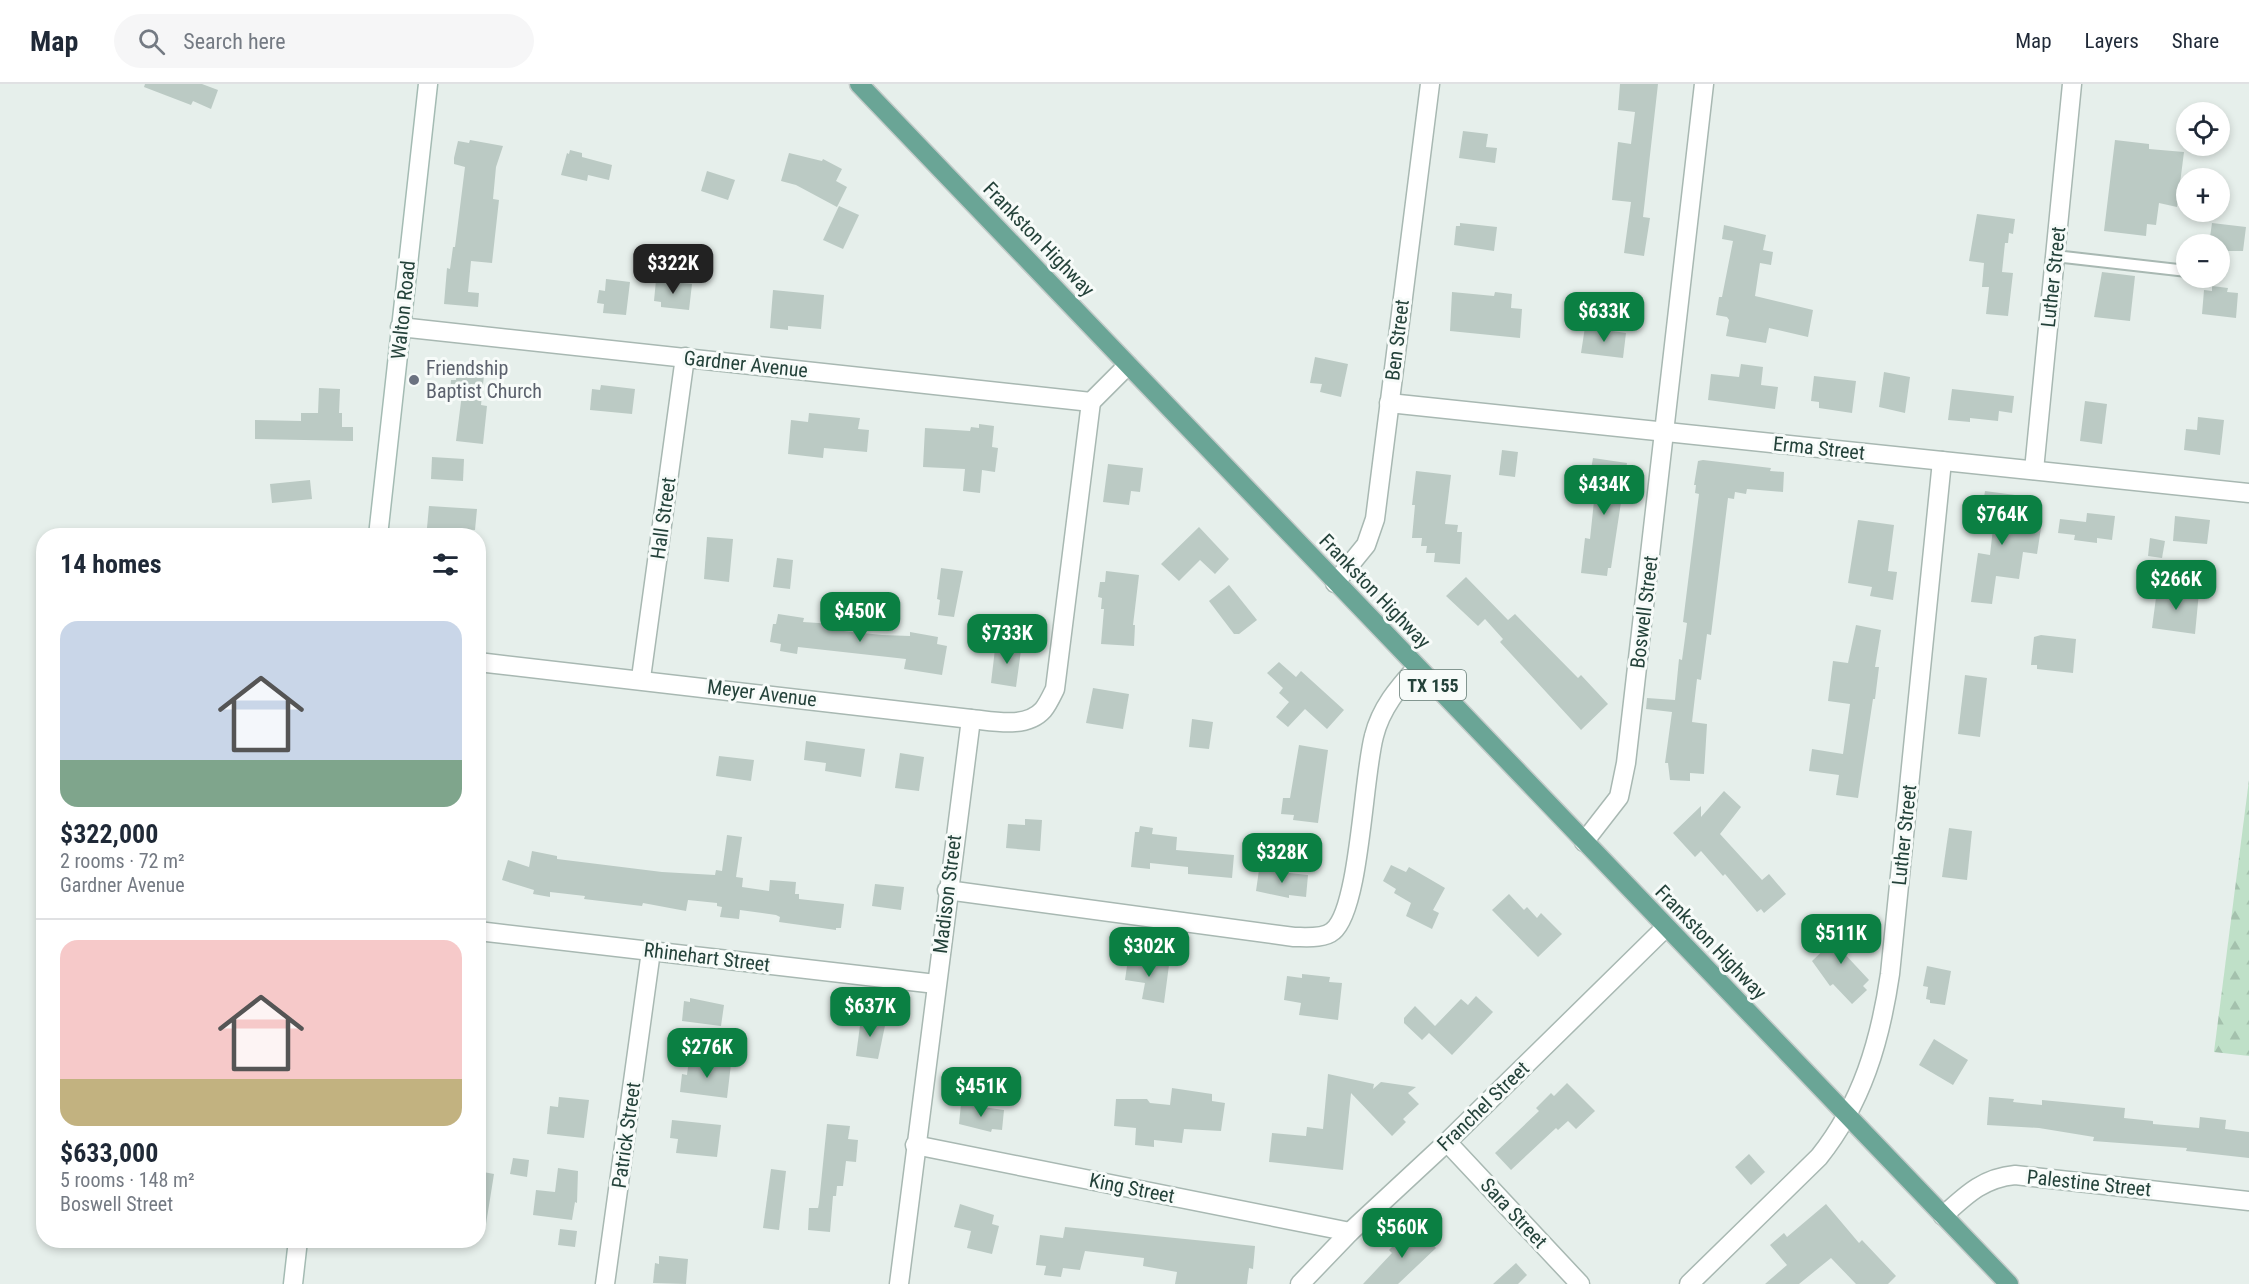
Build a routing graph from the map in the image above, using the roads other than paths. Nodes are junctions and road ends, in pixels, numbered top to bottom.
1 (428, 84) edge
2 (859, 84) edge
3 (1430, 84) edge
4 (1704, 84) edge
5 (2072, 84) edge
6 (2055, 256) junction
7 (2176, 270) edge
8 (400, 327) junction
9 (685, 357) junction
10 (1128, 365) junction
11 (1091, 402) junction
12 (1389, 403) junction
13 (1665, 432) junction
14 (1942, 461) junction
15 (2034, 470) junction
16 (2249, 493) edge
17 (379, 528) edge
18 (1335, 583) junction
19 (486, 663) edge
20 (1417, 667) junction
21 (641, 678) junction
22 (971, 719) junction
23 (1584, 842) junction
24 (947, 890) junction
25 (1666, 927) junction
26 (486, 932) edge
27 (651, 951) junction
28 (936, 984) junction
29 (1848, 1117) junction
30 (1447, 1142) junction
31 (915, 1145) junction
32 (2249, 1201) edge
33 (1942, 1216) junction
34 (1350, 1232) junction
35 (297, 1248) edge
36 (293, 1284) edge
37 (605, 1284) edge
38 (899, 1284) edge
39 (1300, 1284) edge
40 (1580, 1284) edge
41 (1689, 1284) edge
42 (2008, 1284) edge

1 - 8 street, Walton Road
2 - 10 main road, Frankston Highway / TX 155
3 - 12 street, Ben Street
4 - 13 street, Boswell Street
5 - 6 street, Luther Street
6 - 7 lane
6 - 15 street, Luther Street
8 - 9 street, Gardner Avenue
8 - 17 street, Walton Road
9 - 11 street, Gardner Avenue
9 - 21 street, Hall Street
10 - 11 street
10 - 18 main road, Frankston Highway / TX 155
11 - 22 street, Meyer Avenue
12 - 13 street, Erma Street
12 - 18 street, Ben Street
13 - 14 street, Erma Street
13 - 23 street, Boswell Street
14 - 15 street, Erma Street
14 - 29 street, Luther Street
15 - 16 street, Erma Street
18 - 20 main road, Frankston Highway / TX 155
19 - 21 street, Meyer Avenue
20 - 23 main road, Frankston Highway / TX 155
20 - 24 street
21 - 22 street, Meyer Avenue
22 - 24 street, Madison Street
23 - 25 main road, Frankston Highway / TX 155
24 - 28 street, Madison Street
25 - 29 main road, Frankston Highway / TX 155
25 - 30 street, Franchel Street
26 - 27 street, Rhinehart Street
27 - 28 street, Rhinehart Street
27 - 37 street, Patrick Street
28 - 31 street, Madison Street
29 - 33 main road, Frankston Highway / TX 155
29 - 41 street, Luther Street
30 - 34 street, Franchel Street
30 - 40 street, Sara Street
31 - 34 street, King Street
31 - 38 street, Madison Street
32 - 33 street, Palestine Street
33 - 42 main road, Frankston Highway / TX 155
34 - 39 street, Franchel Street
35 - 36 street

